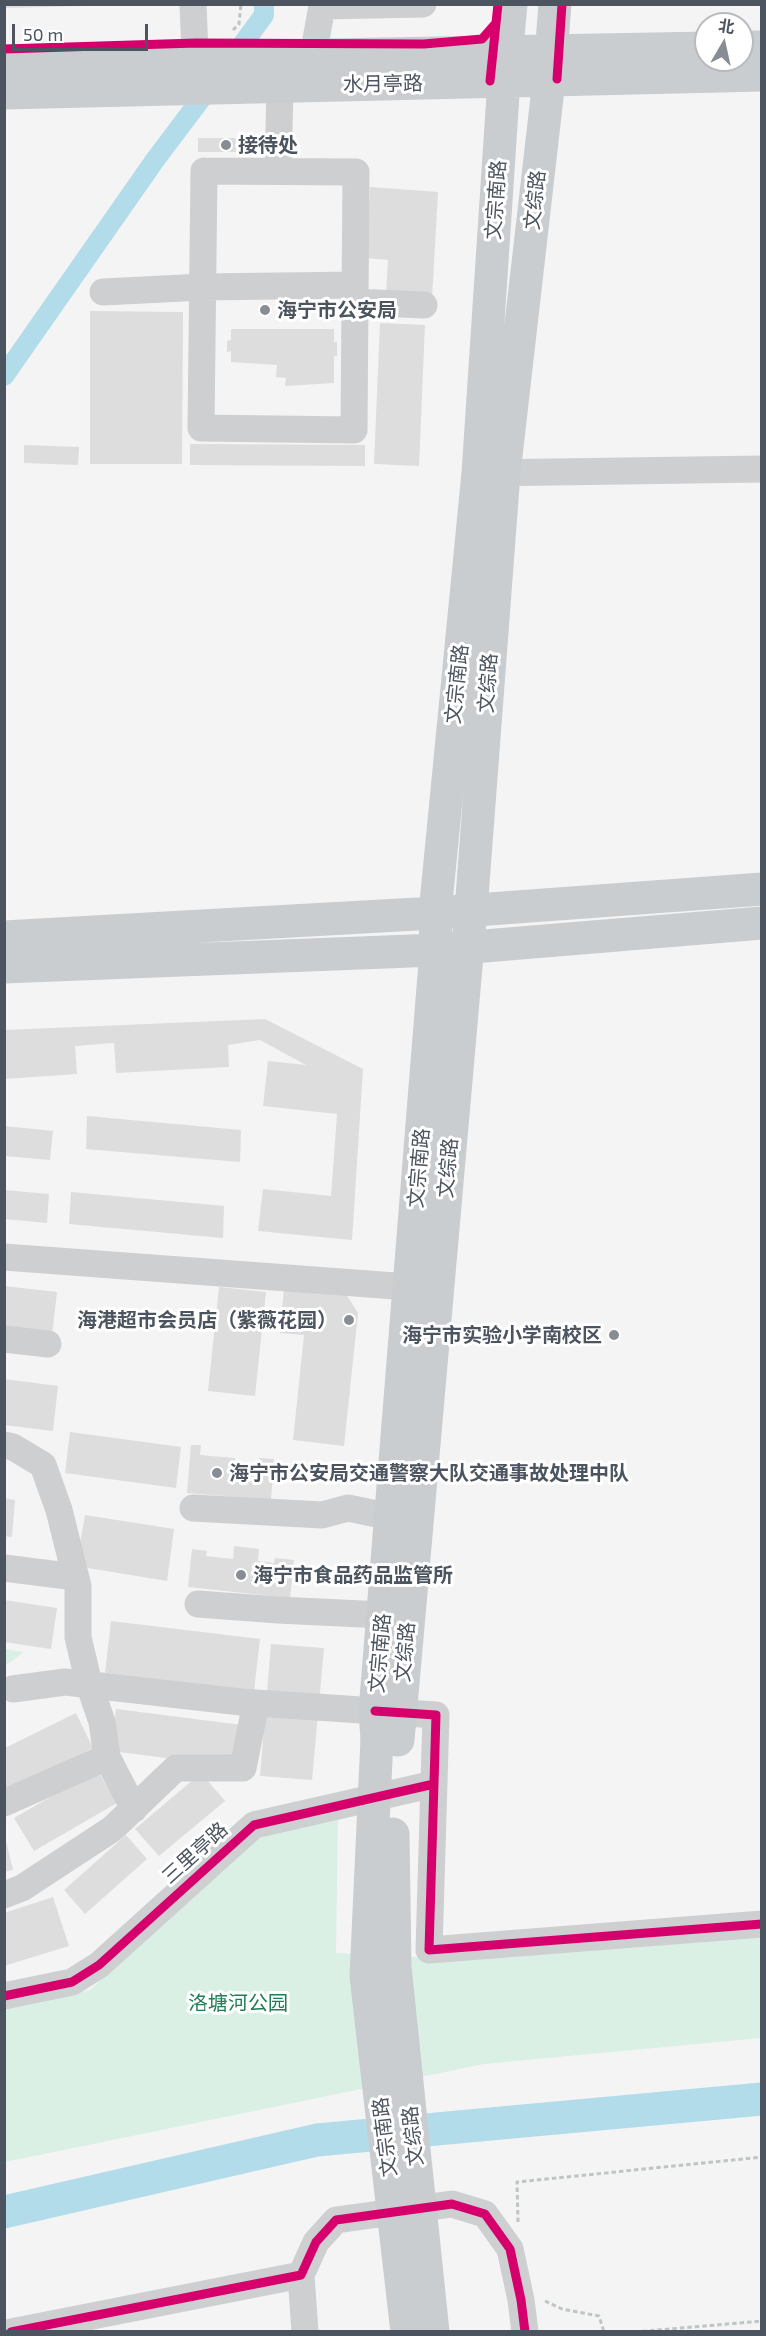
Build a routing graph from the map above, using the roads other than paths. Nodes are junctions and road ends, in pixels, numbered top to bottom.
1 (193, 4) edge
2 (423, 4) edge
3 (511, 4) edge
4 (555, 4) edge
5 (315, 45) dead end
6 (694, 49) edge
7 (196, 56) junction
8 (4, 61) edge
9 (550, 65) junction
10 (505, 66) junction
11 (762, 75) edge
12 (270, 87) junction
13 (198, 89) junction
14 (4, 93) edge
15 (278, 171) junction
16 (203, 287) junction
17 (103, 292) dead end
18 (355, 293) junction
19 (424, 305) dead end
20 (762, 469) edge
21 (491, 473) junction
22 (762, 889) edge
23 (471, 910) junction
24 (435, 913) junction
25 (762, 923) edge
26 (4, 937) edge
27 (452, 949) junction
28 (4, 967) edge
29 (4, 1257) edge
30 (409, 1287) junction
31 (4, 1339) edge
32 (48, 1344) dead end
33 (4, 1445) edge
34 (193, 1508) dead end
35 (391, 1517) junction
36 (4, 1568) edge
37 (75, 1577) junction
38 (198, 1604) dead end
39 (383, 1615) junction
40 (89, 1684) junction
41 (13, 1689) dead end
42 (256, 1703) junction
43 (388, 1726) junction
44 (107, 1756) junction
45 (434, 1784) junction
46 (4, 1803) edge
47 (134, 1809) junction
48 (4, 1895) edge
49 (762, 1924) edge
50 (4, 1996) edge
51 (301, 2275) junction
52 (11, 2331) edge
53 (305, 2331) edge
54 (407, 2331) edge
55 (433, 2331) edge
56 (525, 2331) edge

1 - 7 street
2 - 5 street
3 - 10 main road, 文宗南路
4 - 9 main road, 文综路
6 - 9 main road, 水月亭路
7 - 8 main road, 水月亭路
7 - 10 main road, 水月亭路
7 - 13 street
9 - 10 main road, 水月亭路
9 - 11 main road, 水月亭路
9 - 21 main road, 文综路
10 - 12 main road, 水月亭路
10 - 21 main road, 文宗南路
12 - 13 main road, 水月亭路
12 - 15 street
13 - 14 main road, 水月亭路
15 - 16 street
15 - 18 street
16 - 17 street
16 - 18 street
16 - 18 street
18 - 19 street
20 - 21 street
21 - 23 main road, 文综路
21 - 24 main road, 文宗南路
22 - 23 main road
23 - 24 main road
23 - 27 main road, 文综路
24 - 26 main road
24 - 27 main road, 文宗南路
25 - 27 main road
27 - 28 main road
27 - 30 main road, 文宗南路
27 - 43 main road, 文综路
29 - 30 street
30 - 35 main road, 文宗南路
31 - 32 street
33 - 37 street
34 - 35 street
35 - 39 main road, 文宗南路
36 - 37 street
37 - 40 street
38 - 39 street
39 - 43 main road, 文宗南路
40 - 41 street
40 - 42 street
40 - 44 street
42 - 43 street
42 - 47 street
43 - 45 street
43 - 54 main road, 文宗南路, bridge
43 - 55 main road, 文综路, bridge
44 - 46 street
44 - 47 street
45 - 49 street
45 - 50 street, 三里亭路
47 - 48 street
51 - 52 street
51 - 53 street
51 - 56 street

